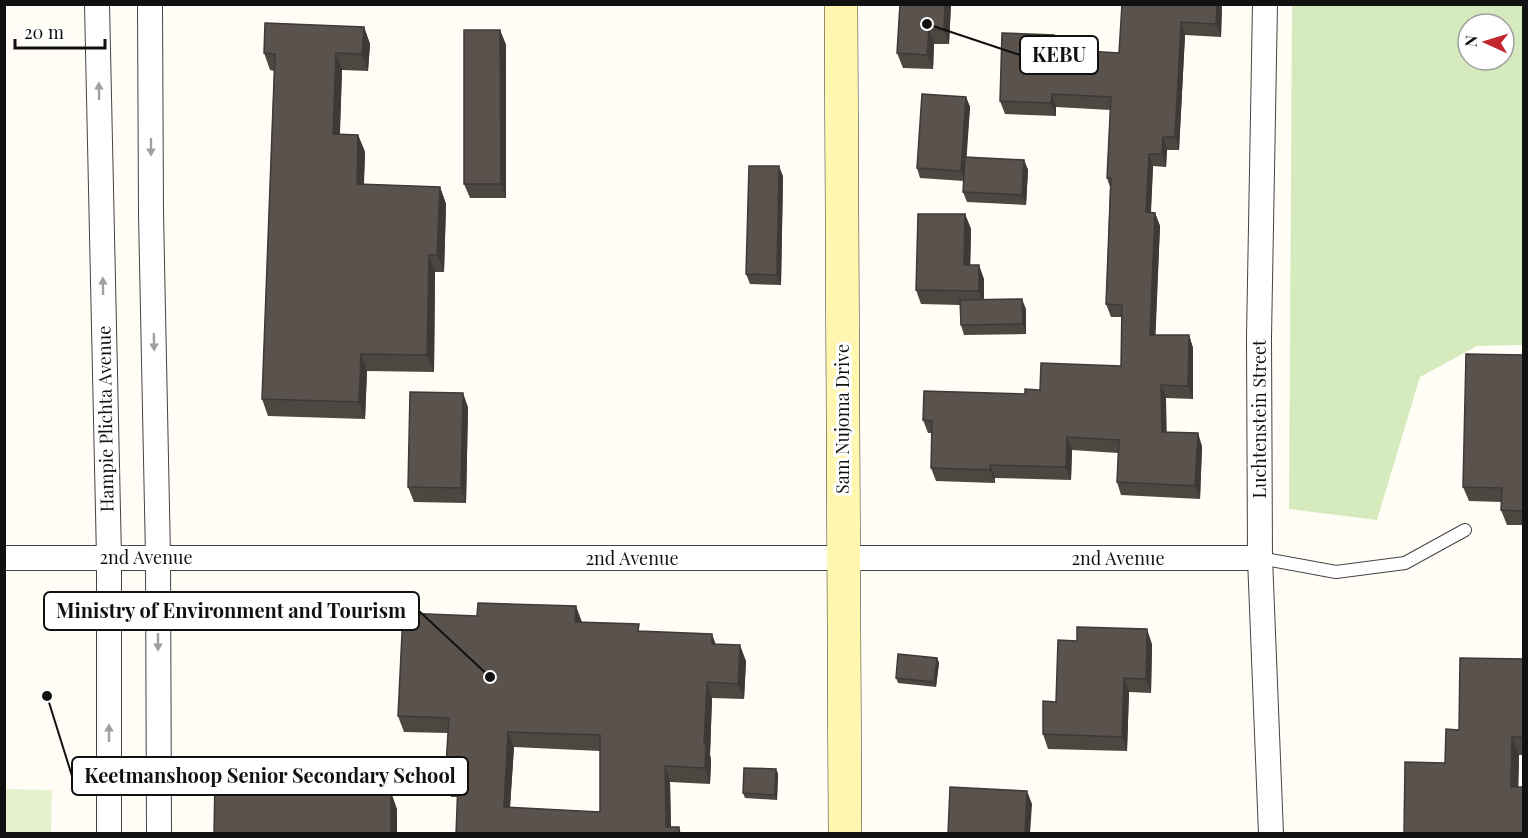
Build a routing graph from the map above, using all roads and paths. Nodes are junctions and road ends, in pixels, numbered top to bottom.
1 (97, 4) edge
2 (150, 4) edge
3 (841, 4) edge
4 (1266, 4) edge
5 (1465, 530) dead end
6 (158, 557) junction
7 (4, 558) edge
8 (109, 558) junction
9 (1260, 558) junction
10 (843, 559) junction
11 (109, 834) edge
12 (159, 834) edge
13 (845, 834) edge
14 (1271, 834) edge

8 -> 1 street, Hampie Plichta Avenue
2 -> 6 street
3 - 10 main road, Sam Nujoma Drive
4 - 9 street, Luchtenstein Street
5 - 9 lane
6 - 8 street, 2nd Avenue
6 - 10 street, 2nd Avenue
6 -> 12 street
7 - 8 street, 2nd Avenue
11 -> 8 street, Hampie Plichta Avenue
9 - 10 street, 2nd Avenue
9 - 14 street, Luchtenstein Street
10 - 13 main road, Sam Nujoma Drive

